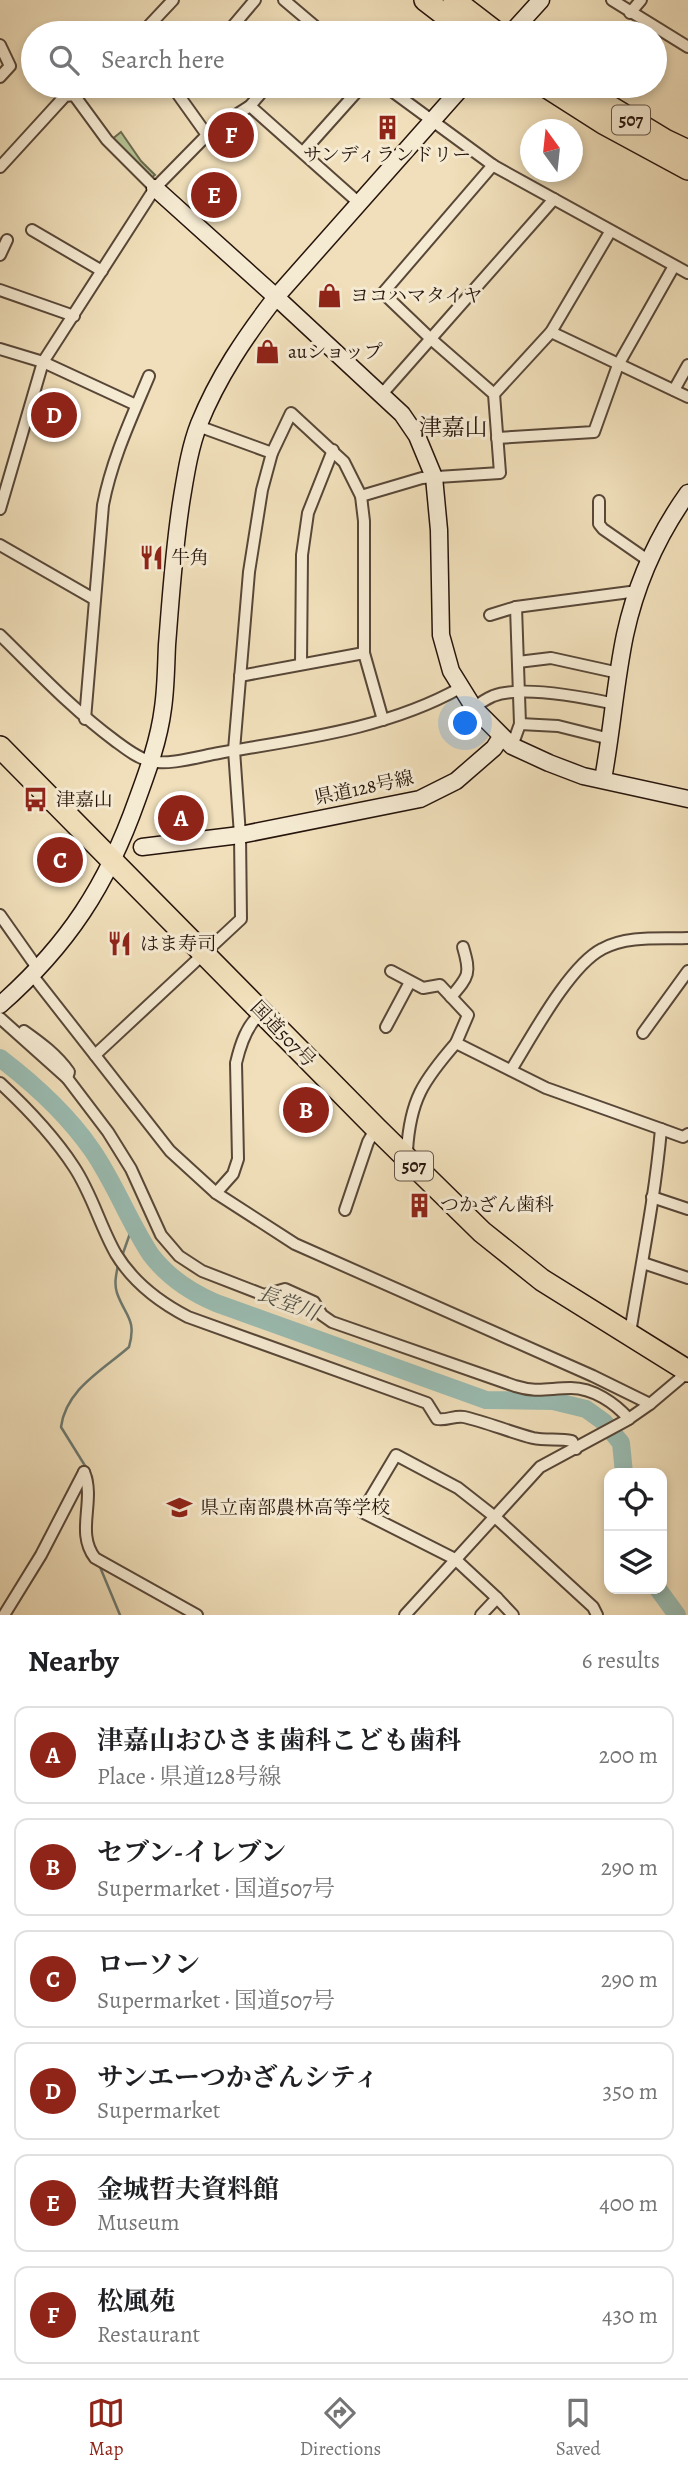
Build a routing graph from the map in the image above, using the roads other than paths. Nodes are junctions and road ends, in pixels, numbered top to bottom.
1 (173, 0) edge
2 (255, 0) edge
3 (284, 0) edge
4 (425, 0) edge
5 (454, 0) edge
6 (541, 0) edge
7 (612, 0) edge
8 (641, 0) edge
9 (630, 13) junction
10 (153, 21) edge
11 (237, 21) edge
12 (306, 21) edge
13 (452, 21) edge
14 (481, 21) edge
15 (522, 21) edge
16 (644, 21) edge
17 (667, 35) edge
18 (0, 45) edge
19 (688, 47) edge
20 (0, 77) edge
21 (63, 98) edge
22 (76, 98) edge
23 (183, 98) edge
24 (257, 98) edge
25 (351, 98) edge
26 (401, 98) edge
27 (452, 98) edge
28 (564, 98) edge
29 (596, 98) edge
30 (250, 106) junction
31 (432, 121) junction
32 (207, 135) junction
33 (688, 151) edge
34 (303, 152) junction
35 (493, 165) junction
36 (0, 167) edge
37 (688, 169) edge
38 (155, 188) junction
39 (554, 199) junction
40 (359, 203) junction
41 (32, 230) dead end
42 (610, 232) junction
43 (7, 240) dead end
44 (0, 256) edge
45 (674, 266) junction
46 (102, 271) junction
47 (688, 273) edge
48 (0, 290) edge
49 (276, 298) junction
50 (74, 316) junction
51 (551, 332) junction
52 (431, 339) junction
53 (0, 349) edge
54 (43, 362) junction
55 (618, 365) junction
56 (688, 365) edge
57 (149, 376) dead end
58 (674, 390) junction
59 (382, 394) junction
60 (494, 394) junction
61 (688, 397) edge
62 (136, 405) junction
63 (198, 426) junction
64 (497, 438) junction
65 (333, 450) junction
66 (272, 453) junction
67 (434, 477) junction
68 (688, 493) edge
69 (361, 496) junction
70 (599, 501) dead end
71 (0, 509) edge
72 (0, 545) edge
73 (649, 561) junction
74 (636, 594) junction
75 (94, 599) junction
76 (516, 607) junction
77 (490, 615) dead end
78 (0, 635) edge
79 (363, 653) junction
80 (518, 662) junction
81 (301, 664) junction
82 (620, 673) junction
83 (240, 676) junction
84 (460, 688) junction
85 (518, 693) junction
86 (615, 704) junction
87 (474, 708) junction
88 (85, 719) junction
89 (383, 720) junction
90 (520, 724) junction
91 (610, 739) junction
92 (507, 742) junction
93 (0, 747) edge
94 (234, 750) junction
95 (152, 762) junction
96 (603, 779) junction
97 (688, 799) edge
98 (240, 835) junction
99 (142, 847) dead end
100 (113, 862) junction
101 (0, 915) edge
102 (688, 938) edge
103 (464, 947) dead end
104 (204, 953) junction
105 (391, 971) dead end
106 (688, 971) edge
107 (36, 973) junction
108 (410, 982) junction
109 (451, 997) junction
110 (263, 1013) junction
111 (3, 1014) edge
112 (386, 1027) dead end
113 (643, 1033) dead end
114 (456, 1043) junction
115 (95, 1055) junction
116 (511, 1070) junction
117 (0, 1083) edge
118 (376, 1128) junction
119 (661, 1129) junction
120 (688, 1134) edge
121 (403, 1156) junction
122 (216, 1193) junction
123 (652, 1197) junction
124 (688, 1209) edge
125 (345, 1210) dead end
126 (643, 1263) junction
127 (688, 1278) edge
128 (630, 1334) junction
129 (687, 1370) edge
130 (650, 1404) junction
131 (628, 1420) junction
132 (578, 1448) junction
133 (495, 1517) junction
134 (455, 1559) junction
135 (497, 1598) junction
136 (4, 1615) edge
137 (197, 1615) edge
138 (405, 1615) edge
139 (481, 1615) edge
140 (513, 1615) edge
141 (597, 1615) edge

1 - 10 street
2 - 11 street
3 - 12 street
4 - 13 highway
5 - 14 highway
6 - 15 street
7 - 9 street
8 - 9 street
9 - 16 street
17 - 19 street
18 - 20 street
21 - 36 street
22 - 38 street
23 - 32 street
24 - 30 street
25 - 34 street
26 - 31 street
27 - 31 street
28 - 37 highway, 507
29 - 33 highway, 507
30 - 32 street
30 - 34 street
31 - 35 street
31 - 40 street
32 - 38 street
34 - 40 street
35 - 39 street
35 - 52 street
38 - 46 street
38 - 49 street
39 - 42 street
39 - 52 street
40 - 49 street
41 - 46 street
42 - 45 street
42 - 51 street
43 - 44 street
45 - 47 street
45 - 55 street
46 - 50 street
48 - 50 street
49 - 59 street
49 - 63 street
50 - 54 street
51 - 55 street
51 - 60 street
52 - 59 street
52 - 60 street
53 - 54 street
54 - 62 street
54 - 71 street
55 - 58 street
55 - 64 street
56 - 58 street
57 - 62 street
58 - 61 street
59 - 67 street
60 - 64 street
62 - 75 street
63 - 66 street
63 - 95 street
64 - 67 street
65 - 66 street
65 - 69 street
65 - 81 street
66 - 83 street
67 - 69 street
67 - 84 street
68 - 73 street
69 - 79 street
70 - 73 street
72 - 75 street
73 - 74 street
74 - 76 street
74 - 82 street
75 - 88 street
76 - 77 street
76 - 80 street
78 - 88 street
79 - 81 street
79 - 89 street
80 - 82 street
80 - 85 street
81 - 83 street
82 - 86 street
83 - 94 street
84 - 87 street
84 - 89 street
85 - 86 street
85 - 87 street
85 - 90 street
86 - 91 street
87 - 92 street
88 - 95 street
89 - 94 street
90 - 91 street
90 - 92 street
91 - 96 street
92 - 96 street
92 - 98 street, 県道128号線
93 - 100 highway, 国道507号 / 507
94 - 95 street
94 - 98 street
95 - 100 street
96 - 97 street
98 - 99 street, 県道128号線
98 - 104 street
100 - 104 highway, 国道507号 / 507
100 - 107 street
101 - 107 street
102 - 116 street
103 - 109 street
104 - 110 highway, 国道507号 / 507
104 - 115 street
105 - 108 street
106 - 113 street
107 - 111 street
107 - 115 street
108 - 109 street
108 - 112 street
109 - 114 street
110 - 118 highway, 国道507号 / 507
110 - 122 street
111 - 131 street
114 - 116 street
114 - 121 street
115 - 122 street
116 - 119 street
117 - 132 street
118 - 121 highway, 国道507号 / 507
118 - 125 street
119 - 120 street
119 - 123 street
121 - 128 highway, 国道507号 / 507
122 - 130 street
123 - 124 street
123 - 126 street
126 - 127 street
126 - 128 street
128 - 129 highway, 国道507号 / 507
129 - 130 street
130 - 131 street
131 - 132 street
132 - 133 street
133 - 134 street
133 - 134 street
133 - 141 street
134 - 135 street
134 - 138 street
135 - 139 street
135 - 140 street
136 - 137 street

